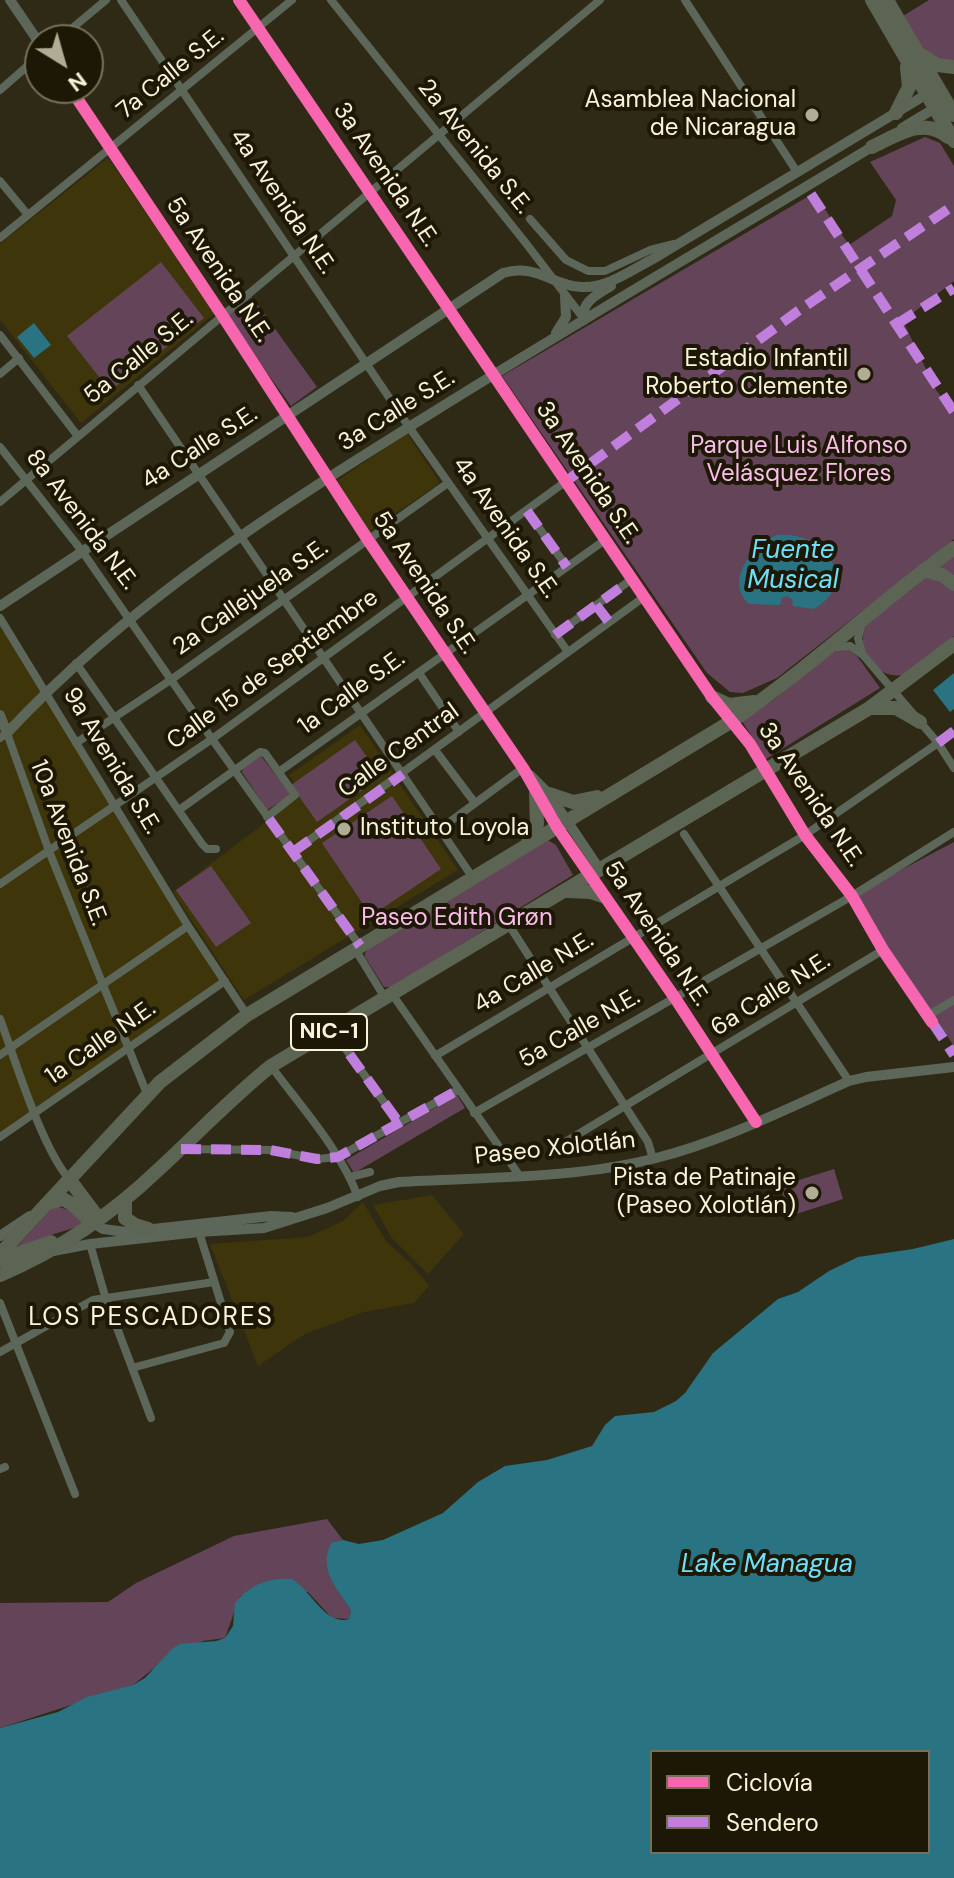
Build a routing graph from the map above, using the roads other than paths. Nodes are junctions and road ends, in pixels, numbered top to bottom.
1 (10, 0) edge
2 (106, 0) edge
3 (121, 0) edge
4 (239, 0) edge
5 (292, 0) edge
6 (331, 0) edge
7 (600, 0) edge
8 (685, 0) edge
9 (872, 0) edge
10 (887, 0) edge
11 (26, 24) edge
12 (77, 24) edge
13 (888, 26) junction
14 (259, 29) junction
15 (915, 49) junction
16 (954, 67) edge
17 (24, 69) edge
18 (954, 77) edge
19 (0, 90) edge
20 (183, 90) junction
21 (932, 91) junction
22 (945, 102) edge
23 (81, 104) edge
24 (896, 113) junction
25 (954, 115) edge
26 (439, 136) junction
27 (954, 142) edge
28 (872, 147) junction
29 (111, 149) junction
30 (797, 172) junction
31 (0, 181) edge
32 (370, 192) junction
33 (28, 215) junction
34 (530, 219) dead end
35 (0, 238) edge
36 (679, 243) junction
37 (294, 255) junction
38 (653, 259) junction
39 (549, 276) junction
40 (565, 296) junction
41 (448, 309) junction
42 (222, 315) junction
43 (584, 320) junction
44 (0, 335) edge
45 (546, 342) junction
46 (19, 358) junction
47 (366, 362) junction
48 (0, 374) edge
49 (493, 375) junction
50 (138, 385) junction
51 (287, 415) junction
52 (409, 427) junction
53 (77, 435) junction
54 (0, 447) edge
55 (198, 473) junction
56 (328, 477) junction
57 (26, 480) junction
58 (565, 482) junction
59 (448, 483) junction
60 (0, 502) edge
61 (527, 511) junction
62 (241, 537) junction
63 (488, 539) junction
64 (368, 540) junction
65 (605, 540) junction
66 (954, 548) edge
67 (82, 551) junction
68 (567, 567) junction
69 (924, 570) junction
70 (632, 579) junction
71 (954, 584) edge
72 (528, 595) junction
73 (644, 597) junction
74 (408, 599) junction
75 (284, 600) junction
76 (596, 605) junction
77 (0, 606) edge
78 (866, 616) junction
79 (129, 617) junction
80 (0, 618) edge
81 (609, 622) junction
82 (555, 635) junction
83 (954, 644) edge
84 (827, 649) junction
85 (568, 652) junction
86 (445, 654) junction
87 (863, 655) junction
88 (324, 658) junction
89 (76, 663) junction
90 (419, 673) junction
91 (172, 679) junction
92 (893, 691) junction
93 (46, 693) junction
94 (712, 697) junction
95 (762, 700) junction
96 (868, 709) junction
97 (361, 713) junction
98 (485, 713) junction
99 (0, 715) edge
100 (113, 718) junction
101 (732, 721) junction
102 (920, 722) junction
103 (459, 732) junction
104 (3, 735) edge
105 (212, 739) junction
106 (76, 743) junction
107 (938, 743) junction
108 (435, 750) junction
109 (523, 768) junction
110 (954, 768) edge
111 (764, 770) junction
112 (235, 771) junction
113 (280, 771) junction
114 (403, 774) junction
115 (156, 778) junction
116 (623, 786) junction
117 (542, 794) junction
118 (475, 803) junction
119 (115, 807) junction
120 (179, 810) junction
121 (267, 817) junction
122 (562, 824) junction
123 (440, 829) junction
124 (954, 832) edge
125 (684, 834) dead end
126 (805, 835) junction
127 (216, 849) dead end
128 (521, 849) junction
129 (49, 851) junction
130 (293, 852) junction
131 (595, 873) junction
132 (473, 878) junction
133 (0, 884) edge
134 (719, 886) junction
135 (567, 891) junction
136 (603, 896) junction
137 (852, 896) junction
138 (509, 925) junction
139 (188, 926) junction
140 (633, 937) junction
141 (760, 947) junction
142 (358, 948) junction
143 (883, 950) junction
144 (225, 981) junction
145 (102, 984) junction
146 (549, 987) junction
147 (389, 996) junction
148 (675, 998) junction
149 (954, 1000) edge
150 (797, 1001) junction
151 (247, 1015) junction
152 (0, 1019) edge
153 (332, 1030) junction
154 (588, 1047) junction
155 (11, 1048) junction
156 (127, 1048) junction
157 (0, 1055) edge
158 (435, 1056) junction
159 (711, 1056) junction
160 (271, 1066) junction
161 (954, 1067) edge
162 (849, 1081) junction
163 (458, 1090) junction
164 (147, 1094) junction
165 (626, 1107) junction
166 (35, 1113) junction
167 (474, 1113) junction
168 (756, 1122) junction
169 (399, 1123) junction
170 (0, 1137) edge
171 (557, 1147) dead end
172 (181, 1149) junction
173 (338, 1157) junction
174 (653, 1159) junction
175 (370, 1172) dead end
176 (519, 1175) junction
177 (350, 1177) junction
178 (69, 1179) junction
179 (358, 1197) junction
180 (125, 1199) junction
181 (48, 1203) junction
182 (294, 1217) junction
183 (91, 1229) junction
184 (148, 1229) junction
185 (199, 1232) junction
186 (0, 1236) edge
187 (0, 1254) edge
188 (0, 1260) edge
189 (0, 1275) edge
190 (214, 1282) junction
191 (105, 1296) junction
192 (0, 1303) edge
193 (16, 1343) junction
194 (0, 1352) edge
195 (132, 1368) junction
196 (151, 1418) dead end
197 (75, 1494) dead end

1 - 11 street
2 - 12 street
3 - 20 street, 4a Avenida N.E.
4 - 14 street, 3a Avenida N.E.
5 - 14 street, 7a Calle S.E.
6 - 26 street, 2a Avenida S.E.
7 - 26 street, 5a Calle S.E.
8 - 30 street
9 - 13 highway
10 - 15 highway
13 - 21 highway
13 - 24 highway
14 - 20 street, 7a Calle S.E.
14 - 32 street, 3a Avenida N.E.
15 - 16 highway
15 - 21 highway
17 - 19 street
18 - 21 highway
20 - 29 street, 7a Calle S.E.
20 - 37 street, 4a Avenida N.E.
21 - 22 highway
21 - 24 street
22 - 25 highway
22 - 27 highway
22 - 28 street, 3a Calle S.E.
23 - 29 street, 5a Avenida N.E.
24 - 30 street
26 - 32 street, 5a Calle S.E.
26 - 39 street, 2a Avenida S.E.
27 - 28 highway
28 - 43 street, 3a Calle S.E.
29 - 33 street, 7a Calle S.E.
29 - 42 street, 5a Avenida N.E.
30 - 36 street
31 - 33 street
32 - 37 street, 5a Calle S.E.
32 - 41 street, 3a Avenida N.E.
33 - 35 street, 7a Calle S.E.
34 - 36 street
36 - 38 street
37 - 42 street, 5a Calle S.E.
37 - 47 street, 4a Avenida N.E.
38 - 39 street
38 - 43 street
39 - 40 street, 2a Avenida S.E.
39 - 41 street, 4a Calle S.E.
40 - 43 street, 2a Avenida S.E.
40 - 45 street
41 - 47 street, 4a Calle S.E.
41 - 49 street, 3a Avenida N.E.
42 - 50 street, 5a Calle S.E.
42 - 51 street, 5a Avenida N.E.
43 - 45 street, 3a Calle S.E.
44 - 46 street
45 - 49 street, 3a Calle S.E.
46 - 48 street
46 - 53 street
47 - 51 street, 4a Calle S.E.
47 - 52 street, 4a Avenida N.E.
49 - 52 street, 3a Calle S.E.
49 - 58 street, 3a Avenida S.E.
50 - 53 street, 5a Calle S.E.
50 - 55 street
51 - 55 street, 4a Calle S.E.
51 - 56 street, 5a Avenida N.E.
52 - 56 street, 3a Calle S.E.
52 - 59 street, 4a Avenida S.E.
53 - 57 street, 5a Calle S.E.
54 - 57 street, 8a Avenida N.E.
55 - 62 street
55 - 67 street, 4a Calle S.E.
56 - 62 street, 3a Calle S.E.
56 - 64 street, 5a Avenida S.E.
57 - 60 street, 5a Calle S.E.
57 - 67 street, 8a Avenida N.E.
58 - 61 street, Calle 15 de Septiembre
58 - 65 street, 3a Avenida S.E.
59 - 63 street, 4a Avenida S.E.
59 - 64 street, 2a Callejuela S.E.
61 - 63 street, Calle 15 de Septiembre
61 - 68 street
62 - 75 street
62 - 79 street, 3a Calle S.E.
63 - 72 street, 4a Avenida S.E.
63 - 74 street, Calle 15 de Septiembre
64 - 74 street, 5a Avenida S.E.
64 - 75 street, 2a Callejuela S.E.
65 - 68 street, 1a Calle S.E.
65 - 70 street, 3a Avenida S.E.
66 - 69 highway, NIC-1
67 - 77 street, 4a Calle S.E.
67 - 79 street, 8a Avenida N.E.
68 - 72 street, 1a Calle S.E.
69 - 71 highway
69 - 78 highway, NIC-1
70 - 73 street, 3a Avenida S.E.
70 - 76 street
72 - 82 street, 4a Avenida S.E.
72 - 86 street, 1a Calle S.E.
73 - 81 street, Calle Central
73 - 94 street, 3a Avenida N.E.
74 - 86 street, 5a Avenida S.E.
74 - 88 street, Calle 15 de Septiembre
75 - 88 street
75 - 91 street, 2a Callejuela S.E.
76 - 81 street
76 - 82 street
78 - 84 highway, NIC-1
78 - 87 street
79 - 89 street, 3a Calle S.E.
79 - 91 street, 8a Avenida N.E.
80 - 93 street, 9a Avenida S.E.
81 - 85 street, Calle Central
82 - 85 street, 4a Avenida S.E.
83 - 92 highway, NIC-1
84 - 87 street
84 - 95 highway, NIC-1
85 - 98 street, Calle Central
86 - 90 street, 1a Calle S.E.
86 - 98 street, 5a Avenida S.E.
87 - 92 street
88 - 97 street
88 - 105 street, Calle 15 de Septiembre
89 - 93 street, 3a Calle S.E.
89 - 100 street
90 - 97 street, 1a Calle S.E.
90 - 103 street
91 - 100 street, 2a Callejuela S.E.
91 - 105 street, 8a Avenida N.E.
92 - 96 highway, NIC-1
92 - 102 street
93 - 104 street, 3a Calle S.E.
93 - 106 street, 9a Avenida S.E.
94 - 95 highway
94 - 101 street, 3a Avenida N.E.
95 - 101 highway, NIC-1
96 - 102 highway
96 - 111 highway, NIC-1
97 - 113 street, 1a Calle S.E.
97 - 114 street
98 - 103 street, Calle Central
98 - 109 street, 5a Avenida N.E.
99 - 104 street, 10a Avenida S.E.
100 - 106 street, 2a Callejuela S.E.
100 - 115 street
101 - 111 street, 3a Avenida N.E.
101 - 116 highway, NIC-1
102 - 107 street
103 - 108 street, Calle Central
104 - 129 street, 10a Avenida S.E.
105 - 112 street, 8a Avenida N.E.
105 - 115 street, Calle 15 de Septiembre
106 - 119 street, 9a Avenida S.E.
107 - 110 street
107 - 126 street, 4a Calle N.E.
108 - 114 street, Calle Central
108 - 118 street
109 - 117 street, 5a Avenida N.E.
109 - 118 street
111 - 126 street, 3a Avenida N.E.
111 - 131 highway, NIC-1
112 - 113 street
112 - 120 street
112 - 121 street, 8a Avenida N.E.
113 - 121 street
114 - 123 street
114 - 130 street, Calle Central
115 - 119 street, Calle 15 de Septiembre
115 - 120 street
116 - 117 highway
116 - 122 highway, NIC-1
117 - 122 street, 5a Avenida N.E.
117 - 128 highway
118 - 123 street
119 - 129 street, Calle 15 de Septiembre
119 - 139 street, 9a Avenida S.E.
120 - 127 street
121 - 130 street, 8a Avenida N.E.
122 - 128 highway, NIC-1
122 - 131 street, 5a Avenida N.E.
123 - 132 street
124 - 137 street, 5a Calle N.E.
125 - 134 street
126 - 134 street, 4a Calle N.E.
126 - 137 street, 3a Avenida N.E.
128 - 132 highway, NIC-1
129 - 133 street, Calle 15 de Septiembre
129 - 145 street, 10a Avenida S.E.
130 - 142 street, 8a Avenida N.E.
131 - 135 highway, NIC-1
131 - 136 street, 5a Avenida N.E.
132 - 142 highway, NIC-1
134 - 140 street, 4a Calle N.E.
134 - 141 street
135 - 136 highway
135 - 138 highway, NIC-1
136 - 140 street, 5a Avenida N.E.
137 - 141 street, 5a Calle N.E.
137 - 143 street, 3a Avenida N.E.
138 - 146 street
138 - 147 highway, NIC-1
139 - 144 street, 9a Avenida S.E.
139 - 145 street
140 - 146 street, 4a Calle N.E.
140 - 148 street, 5a Avenida N.E.
141 - 148 street, 5a Calle N.E.
141 - 150 street
142 - 147 street, 8a Avenida N.E.
142 - 151 highway, NIC-1
143 - 149 street, 3a Avenida N.E.
143 - 150 street, 6a Calle N.E.
144 - 151 street, 9a Avenida S.E.
144 - 156 street, 1a Calle N.E.
145 - 155 street
145 - 156 street, 10a Avenida S.E.
146 - 154 street
146 - 158 street, 4a Calle N.E.
147 - 153 highway, NIC-1
147 - 158 street, 8a Avenida N.E.
148 - 154 street, 5a Calle N.E.
148 - 159 street, 5a Avenida N.E.
150 - 159 street, 6a Calle N.E.
150 - 162 street
151 - 164 highway, NIC-1
152 - 155 street
153 - 160 highway, NIC-1
153 - 169 street
154 - 165 street
154 - 167 street, 5a Calle N.E.
155 - 157 street
155 - 166 street
156 - 164 street, 10a Avenida S.E.
156 - 166 street, 1a Calle N.E.
158 - 163 street, 8a Avenida N.E.
159 - 165 street, 6a Calle N.E.
159 - 168 street, 5a Avenida N.E.
160 - 172 highway, NIC-1
160 - 173 street
161 - 162 street, Paseo Xolotlán
162 - 168 street, Paseo Xolotlán
163 - 167 street, 8a Avenida N.E.
163 - 169 street
164 - 178 highway, NIC-1
165 - 171 street, 6a Calle N.E.
165 - 174 street
166 - 170 street, 1a Calle N.E.
166 - 178 street
167 - 176 street, 8a Avenida N.E.
168 - 174 street, Paseo Xolotlán
169 - 173 street
172 - 173 street
172 - 180 highway, NIC-1
173 - 177 street
174 - 176 street, Paseo Xolotlán
175 - 177 street
176 - 179 street, Paseo Xolotlán
177 - 179 street
178 - 181 highway, NIC-1
178 - 183 highway
179 - 182 street, Paseo Xolotlán
180 - 183 highway, NIC-1
180 - 184 highway
181 - 183 highway
181 - 186 street
181 - 187 highway, NIC-1
182 - 184 street, Paseo Xolotlán
182 - 185 street, Paseo Xolotlán
183 - 184 street, Paseo Xolotlán
183 - 185 street, Paseo Xolotlán
183 - 188 highway
183 - 189 highway, NIC-1
183 - 191 street
185 - 190 street
190 - 191 street
190 - 195 street
191 - 193 street
191 - 195 street
192 - 193 street
193 - 194 street
193 - 197 street
195 - 196 street

